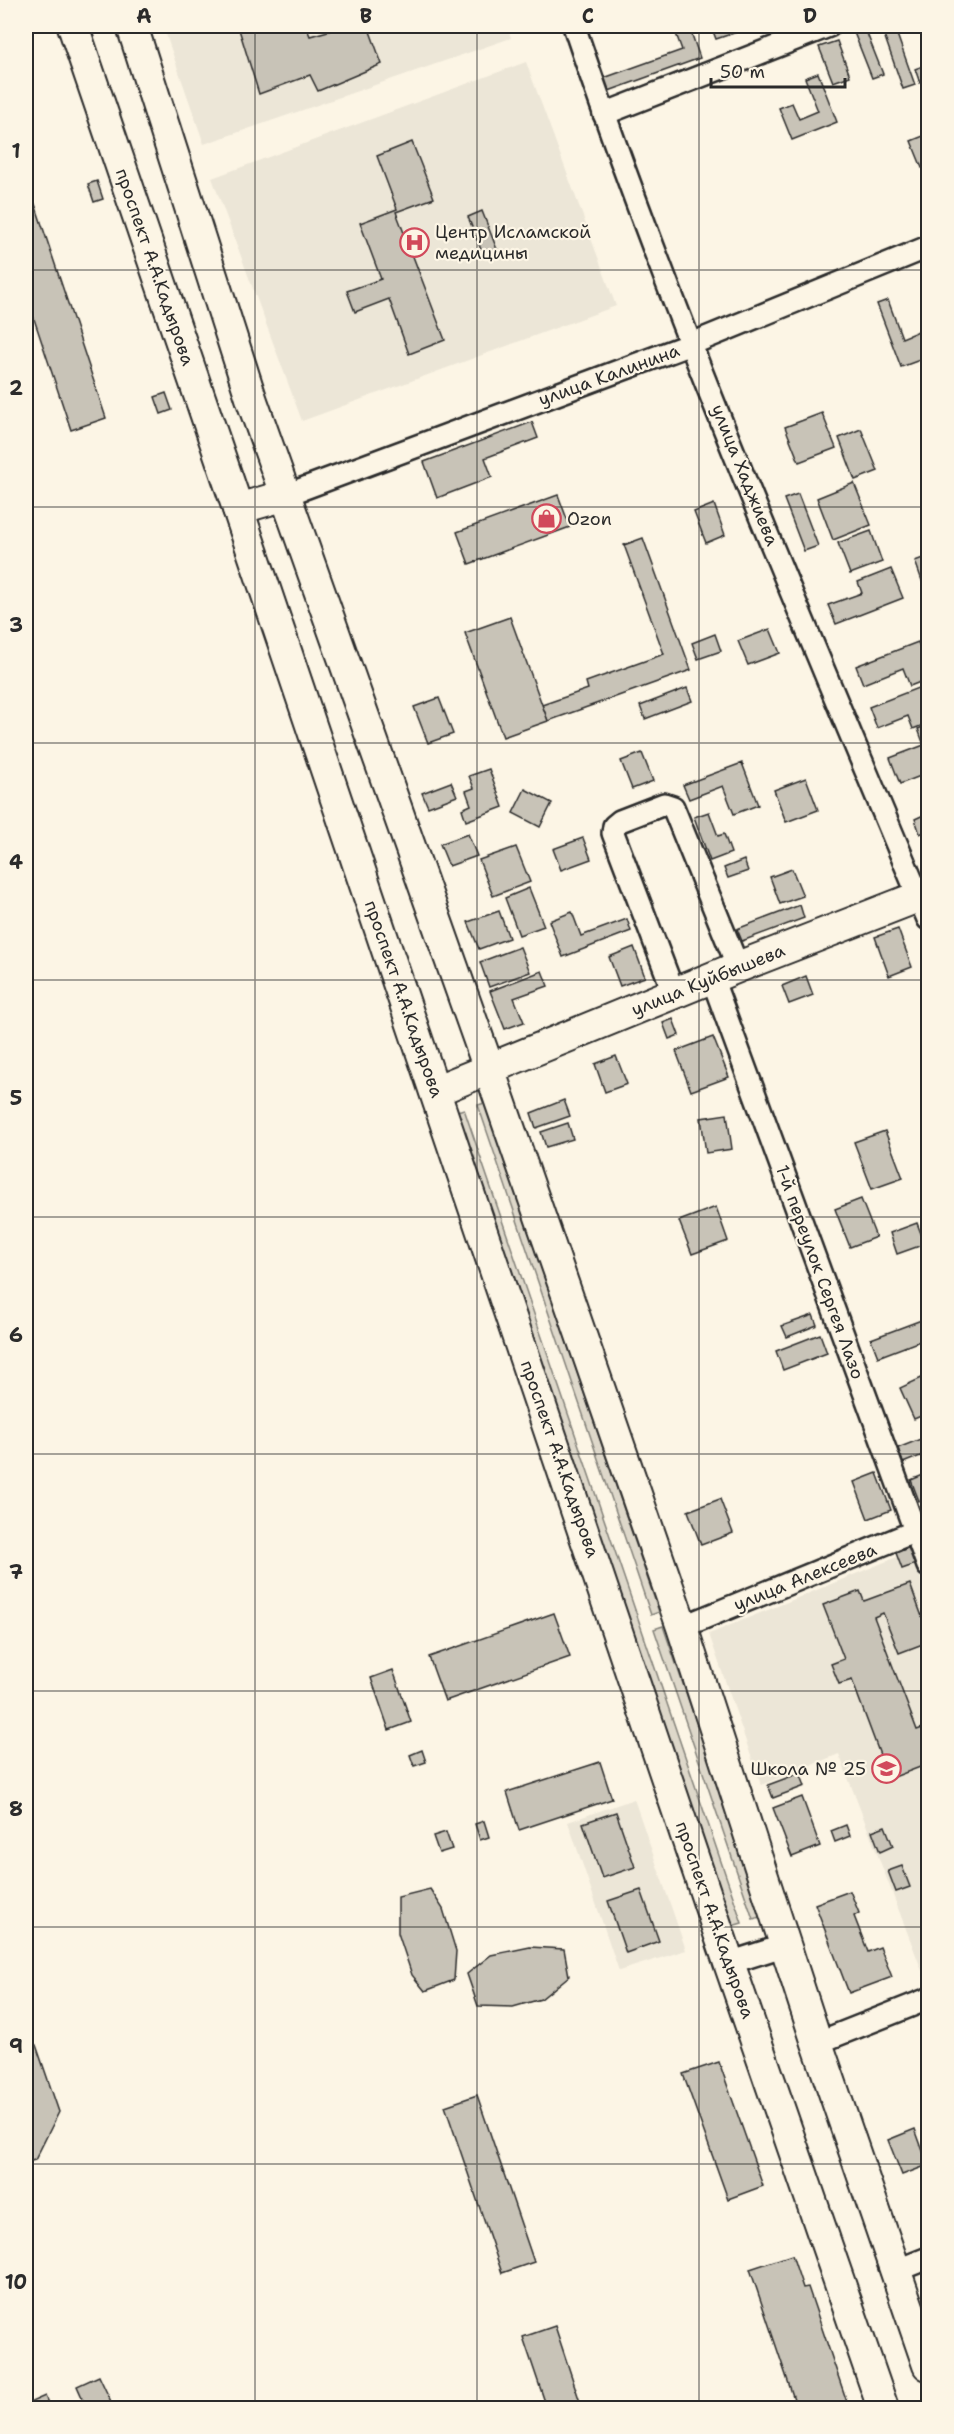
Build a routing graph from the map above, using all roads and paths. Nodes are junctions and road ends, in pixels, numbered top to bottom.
1 (73, 26) edge
2 (132, 26) edge
3 (574, 26) edge
4 (829, 26) edge
5 (604, 114) junction
6 (928, 247) edge
7 (691, 344) junction
8 (286, 495) junction
9 (238, 509) junction
10 (925, 903) edge
11 (725, 973) junction
12 (675, 993) junction
13 (489, 1069) junction
14 (435, 1090) junction
15 (922, 1529) edge
16 (928, 1566) edge
17 (682, 1627) junction
18 (786, 1945) junction
19 (729, 1963) junction
20 (928, 1999) edge
21 (817, 2043) junction
22 (928, 2258) edge
23 (895, 2271) junction
24 (928, 2365) edge
25 (883, 2409) edge

1 - 9 street, проспект А.А.Кадырова
2 - 8 street
3 - 5 street, улица Хаджиева
4 - 5 street
5 - 7 street, улица Хаджиева
6 - 7 street, улица Калинина
7 - 8 street, улица Калинина
7 - 10 street, улица Хаджиева
8 - 9 street
8 - 13 street
9 - 14 street, проспект А.А.Кадырова
10 - 11 street, улица Куйбышева
11 - 12 street, улица Куйбышева
11 - 12 street, 1-й переулок Сергея Лазо
11 - 15 street, 1-й переулок Сергея Лазо
12 - 13 street, улица Куйбышева
13 - 14 street, улица Куйбышева
13 - 17 street
14 - 19 street, проспект А.А.Кадырова
15 - 16 street, 1-й переулок Сергея Лазо
15 - 17 street, улица Алексеева
17 - 18 street
18 - 19 street
18 - 21 street
19 - 25 street, проспект А.А.Кадырова
20 - 21 street
21 - 23 street
22 - 23 street
23 - 24 street

